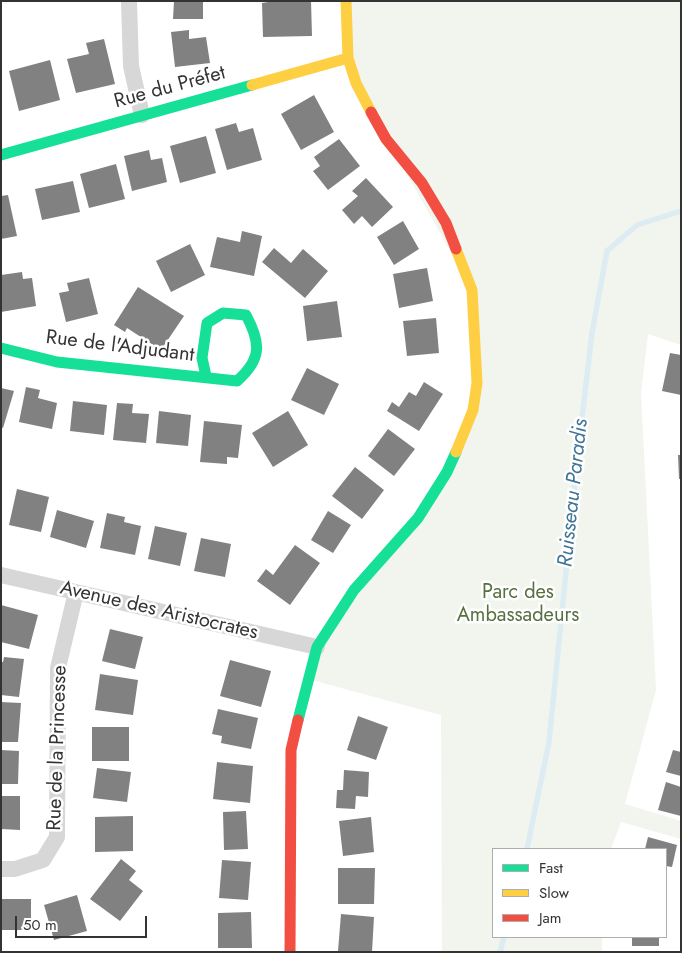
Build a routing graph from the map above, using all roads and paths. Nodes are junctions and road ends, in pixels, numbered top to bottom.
1 (129, 1) edge
2 (346, 1) edge
3 (348, 58) junction
4 (142, 115) junction
5 (1, 154) edge
6 (1, 348) edge
7 (206, 376) junction
8 (1, 575) edge
9 (76, 592) junction
10 (317, 647) junction
11 (1, 869) edge
12 (290, 952) edge

1 - 4 street
2 - 3 street
3 - 4 street, Rue du Préfet
3 - 10 street
4 - 5 street, Rue du Préfet
6 - 7 street, Rue de l'Adjudant
7 - 7 street, Rue de l'Adjudant
8 - 9 street, Avenue des Aristocrates
9 - 10 street, Avenue des Aristocrates
9 - 11 street, Rue de la Princesse
10 - 12 street

